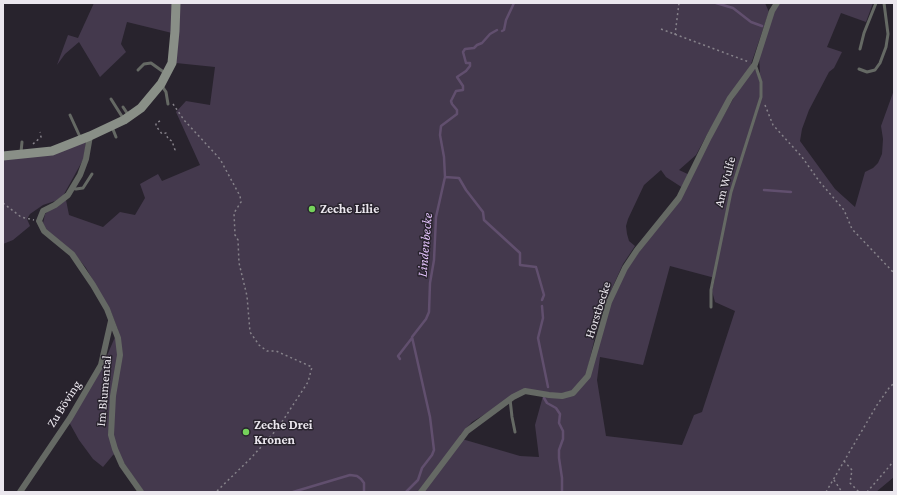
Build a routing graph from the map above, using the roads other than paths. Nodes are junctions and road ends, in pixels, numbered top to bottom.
1 (176, 3) edge
2 (777, 3) edge
3 (876, 3) edge
4 (884, 3) edge
5 (860, 50) dead end
6 (755, 64) junction
7 (859, 68) dead end
8 (138, 70) dead end
9 (167, 74) junction
10 (163, 88) junction
11 (111, 99) dead end
12 (168, 104) dead end
13 (123, 107) dead end
14 (70, 115) dead end
15 (126, 118) junction
16 (111, 126) junction
17 (116, 137) dead end
18 (85, 138) junction
19 (22, 142) dead end
20 (21, 152) junction
21 (3, 156) edge
22 (92, 174) dead end
23 (72, 188) junction
24 (711, 306) dead end
25 (111, 321) junction
26 (510, 399) junction
27 (515, 432) dead end
28 (20, 492) edge
29 (142, 492) edge
30 (421, 492) edge

1 - 9 street
2 - 6 street, Horstbecke
3 - 5 lane
4 - 7 lane
6 - 24 lane, Am Wulfe
6 - 26 street, Horstbecke
8 - 9 lane
9 - 10 street
10 - 12 lane
10 - 15 street
11 - 15 lane
13 - 15 lane
14 - 18 lane
15 - 16 street
16 - 17 lane
16 - 18 street
18 - 20 street
18 - 23 street
19 - 20 lane
20 - 21 street
22 - 23 lane
23 - 25 street, Im Blumental
25 - 28 street, Zu Böving
25 - 29 street, Im Blumental
26 - 27 lane
26 - 30 street, Horstbecke

